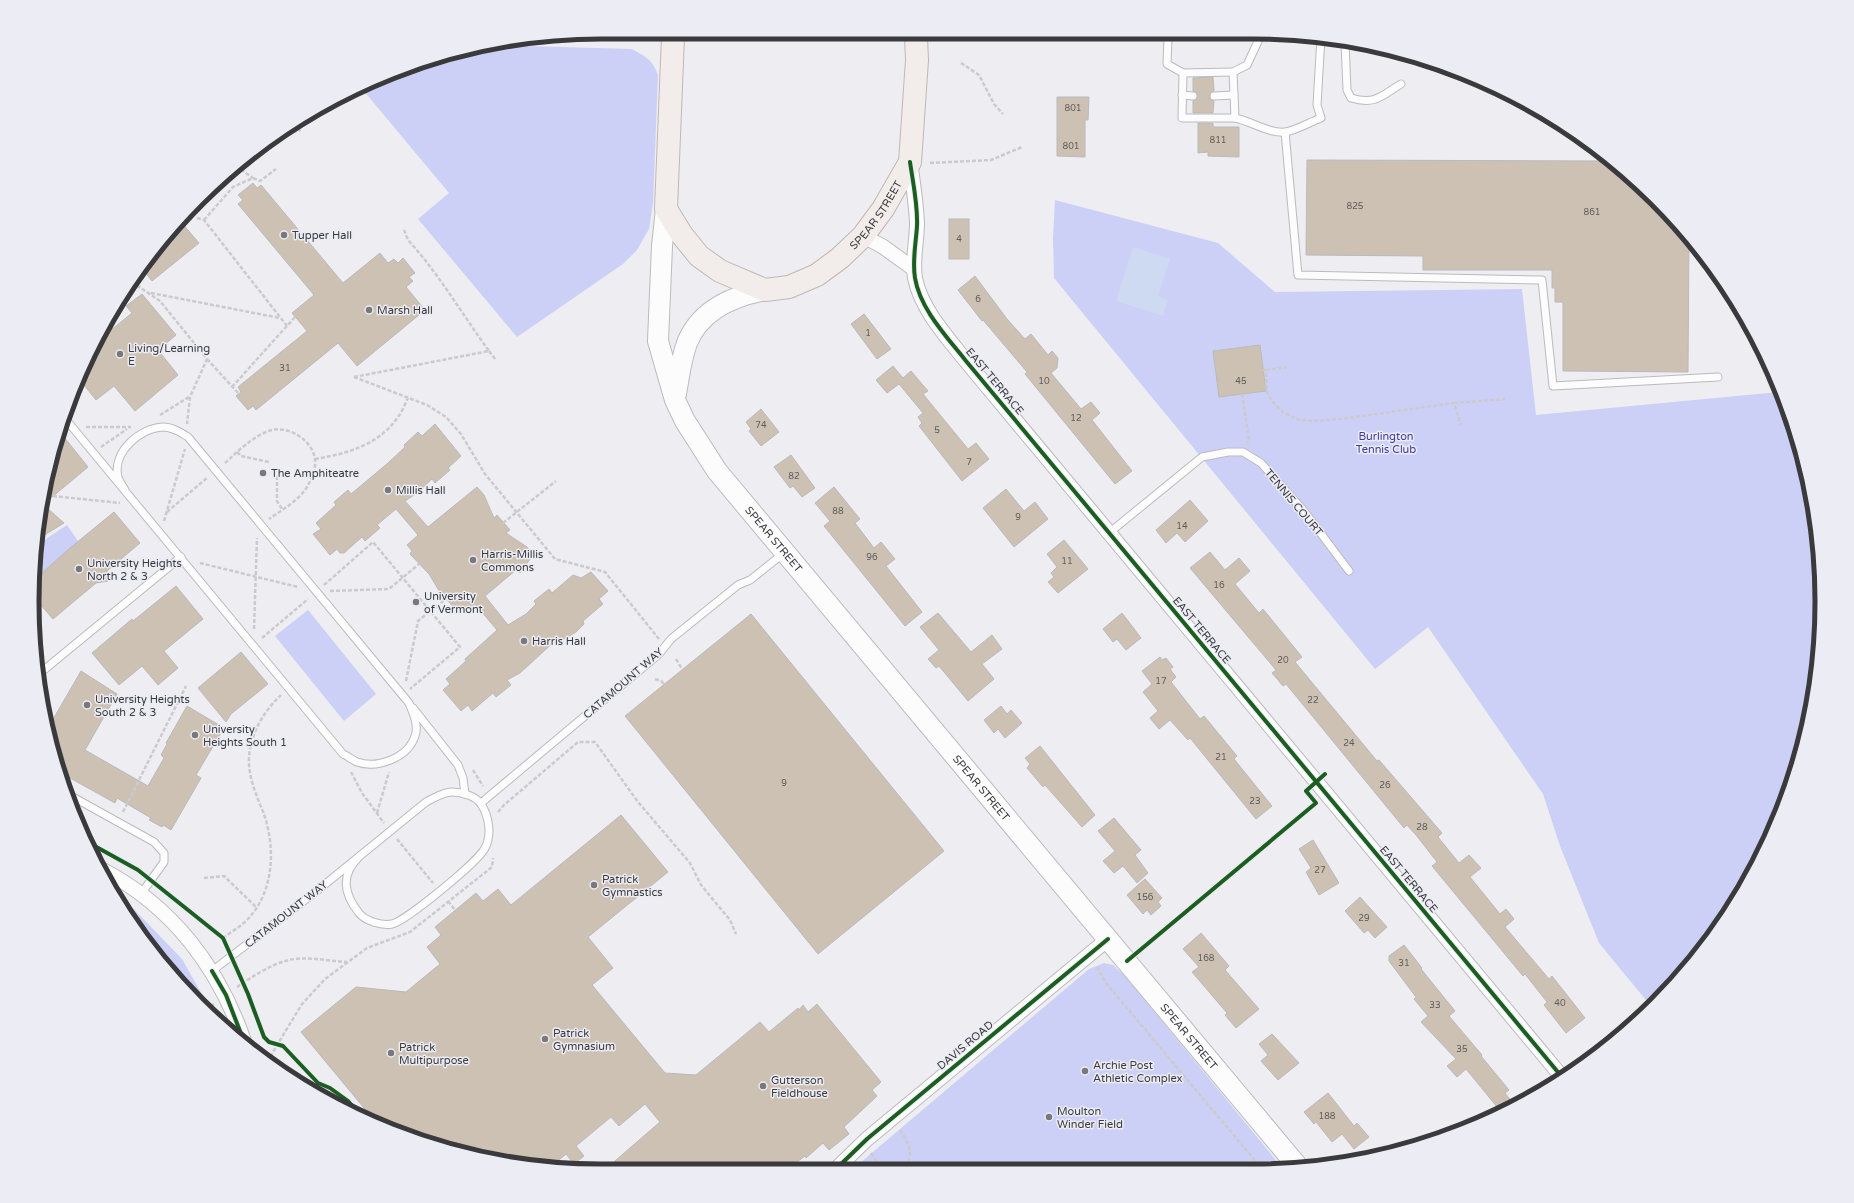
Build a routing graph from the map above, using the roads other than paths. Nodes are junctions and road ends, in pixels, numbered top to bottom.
1 (673, 39) edge
2 (916, 39) edge
3 (1168, 39) edge
4 (1259, 39) edge
5 (1321, 43) edge
6 (1345, 47) edge
7 (1233, 72) junction
8 (1183, 73) junction
9 (1401, 84) dead end
10 (1182, 95) junction
11 (1193, 96) dead end
12 (1214, 96) dead end
13 (1234, 96) junction
14 (1235, 118) junction
15 (1285, 132) junction
16 (920, 162) junction
17 (666, 209) junction
18 (863, 236) junction
19 (914, 269) junction
20 (765, 290) junction
21 (1718, 377) dead end
22 (675, 400) junction
23 (68, 423) edge
24 (125, 490) junction
25 (1110, 533) junction
26 (785, 552) junction
27 (181, 557) junction
28 (1349, 571) dead end
29 (43, 670) edge
30 (409, 703) junction
31 (465, 794) junction
32 (75, 798) edge
33 (481, 803) junction
34 (359, 857) junction
35 (110, 874) edge
36 (141, 894) junction
37 (1108, 939) junction
38 (212, 972) junction
39 (240, 1032) edge
40 (1559, 1073) edge
41 (1294, 1162) edge
42 (841, 1164) edge

1 - 17 main road, SPEAR STREET
2 - 16 main road, SPEAR STREET
3 - 8 lane
4 - 7 lane
5 - 15 lane
6 - 9 lane
7 - 8 lane
7 - 13 lane
8 - 10 lane
10 - 11 lane
10 - 14 lane
12 - 13 lane
13 - 14 lane
14 - 15 lane
15 - 21 lane
16 - 18 main road, SPEAR STREET
16 - 19 street, EAST TERRACE
17 - 20 main road
17 - 22 main road, SPEAR STREET
18 - 19 street
18 - 20 main road, SPEAR STREET
19 - 25 street, EAST TERRACE
20 - 22 main road, SPEAR STREET
22 - 26 main road, SPEAR STREET
23 - 24 lane
24 - 27 lane
24 - 30 lane
25 - 28 lane, TENNIS COURT
25 - 40 street, EAST TERRACE
26 - 33 lane, CATAMOUNT WAY
26 - 37 main road, SPEAR STREET
27 - 29 lane
27 - 30 lane
30 - 31 lane
31 - 33 lane, CATAMOUNT WAY
31 - 34 lane, CATAMOUNT WAY
32 - 36 lane
33 - 34 lane, CATAMOUNT WAY
34 - 38 lane, CATAMOUNT WAY
35 - 36 street
36 - 38 street
37 - 41 main road, SPEAR STREET
37 - 42 street, DAVIS ROAD
38 - 39 street

